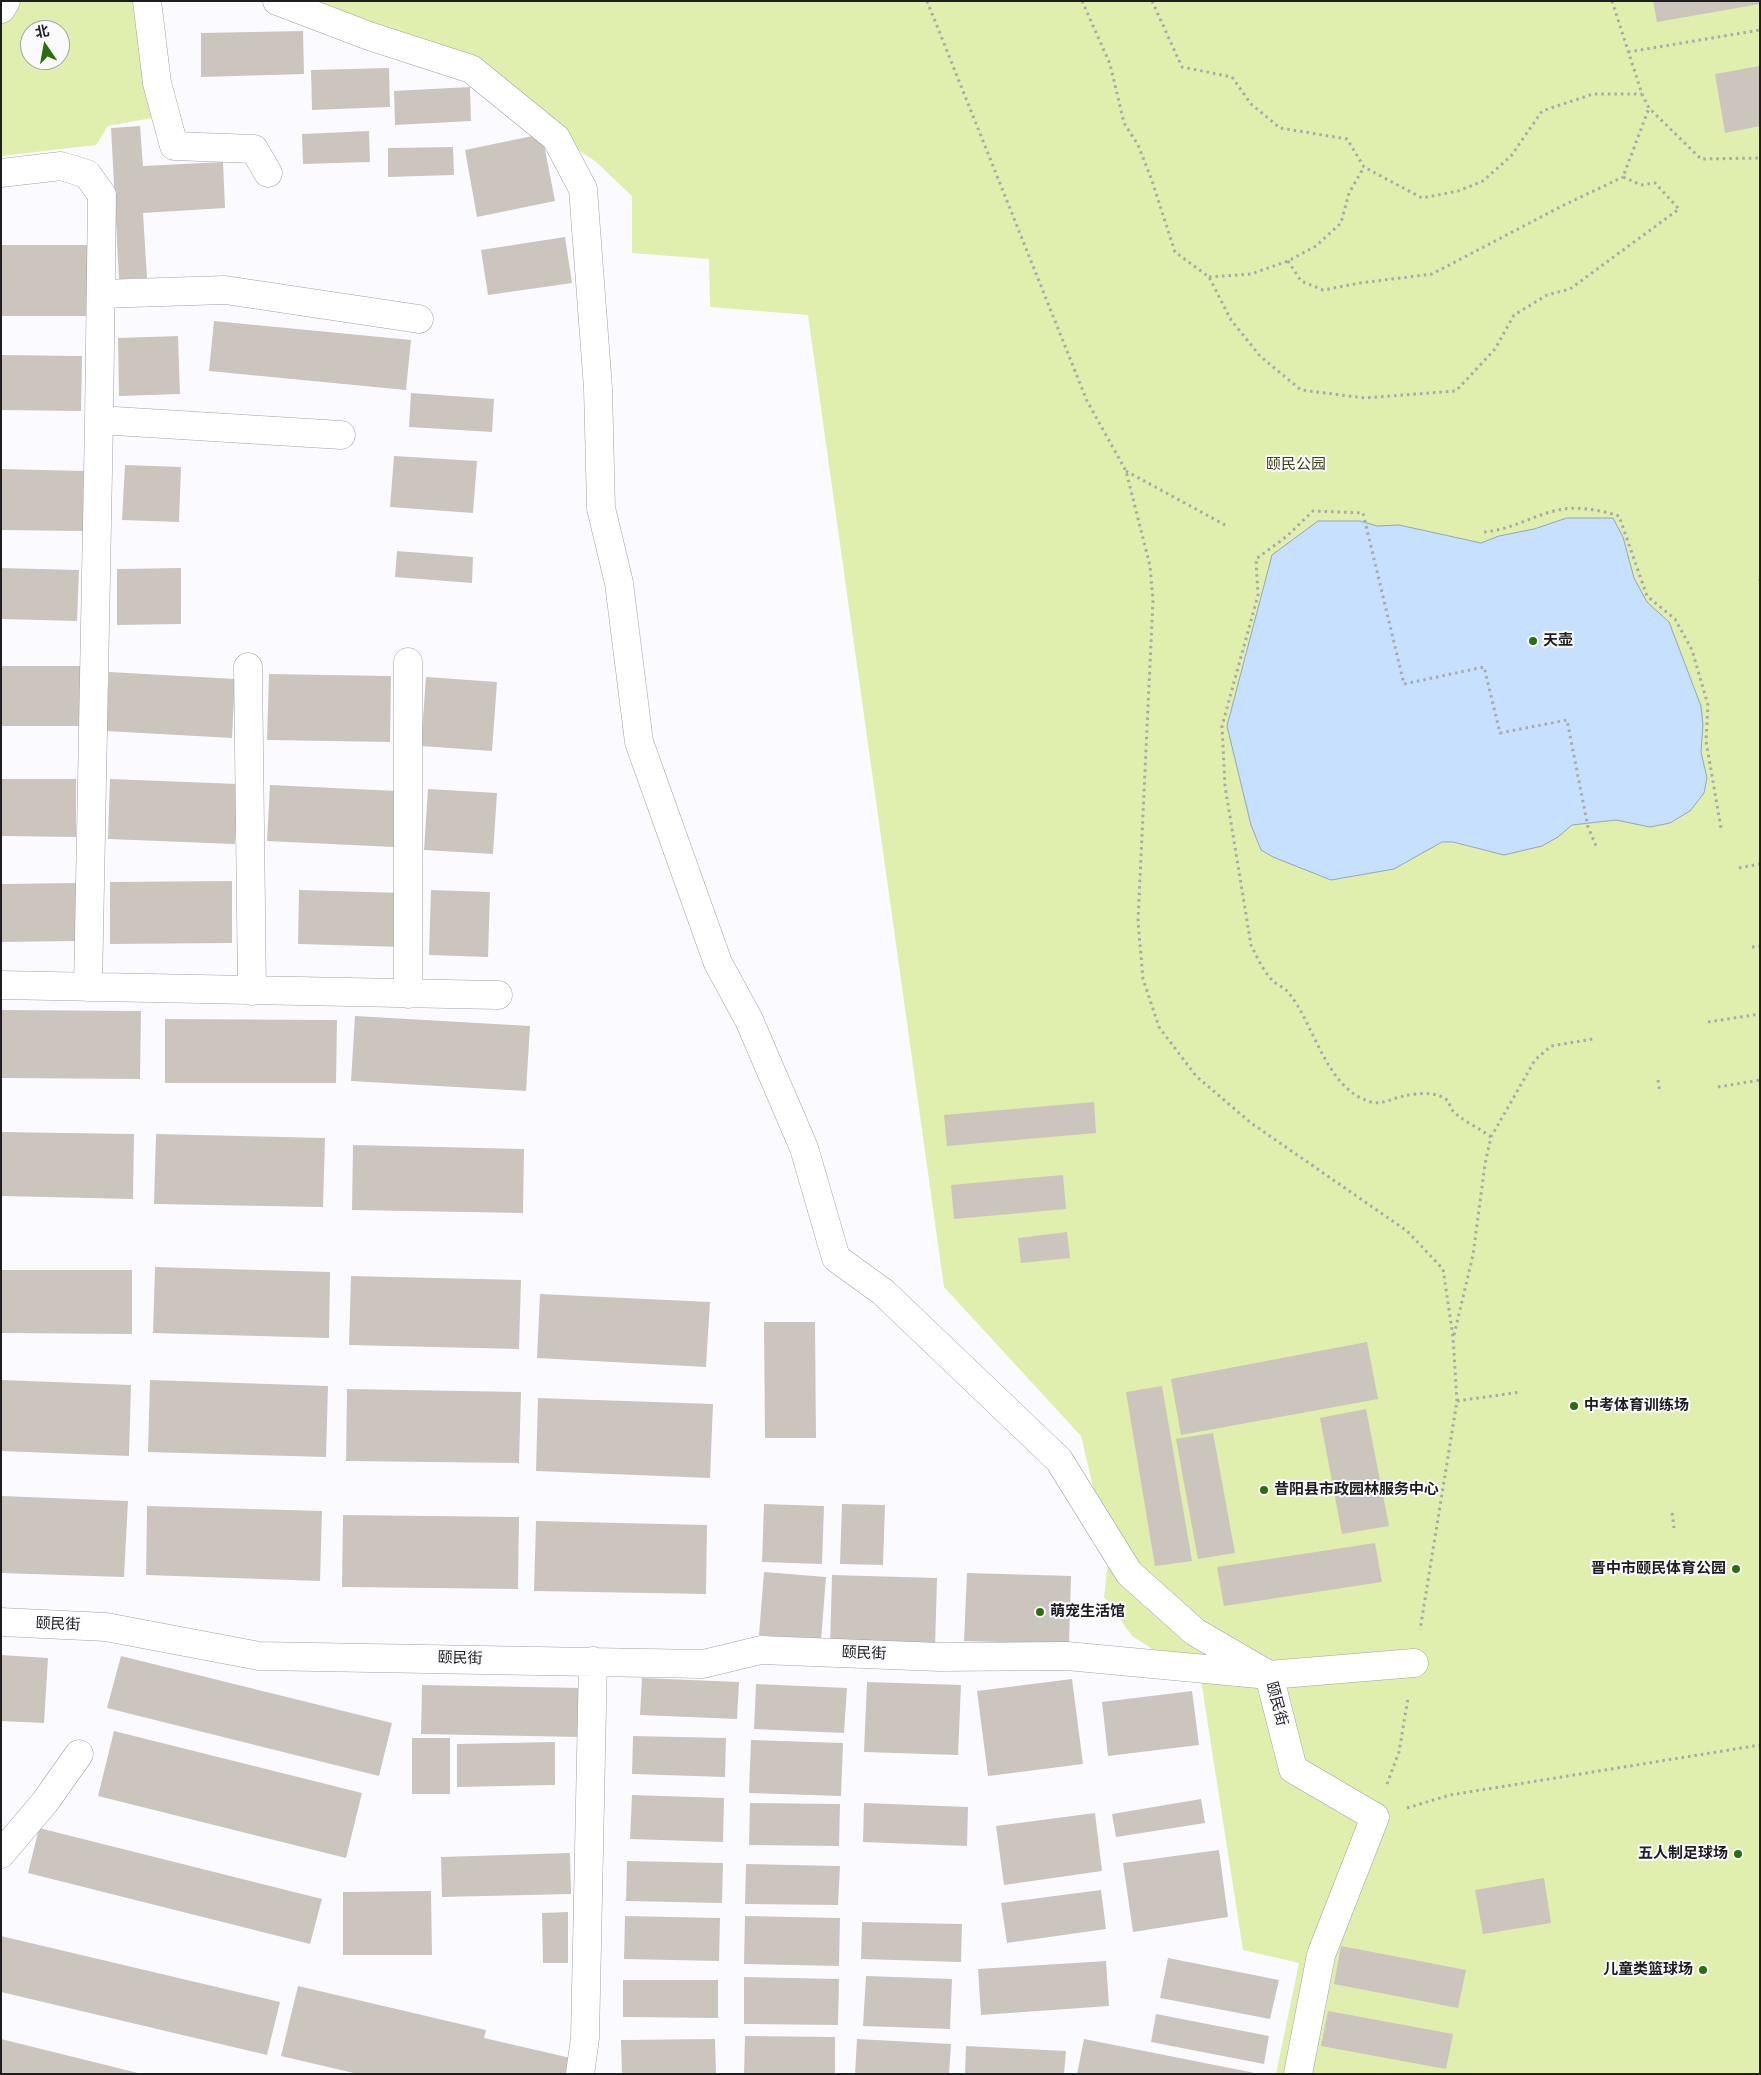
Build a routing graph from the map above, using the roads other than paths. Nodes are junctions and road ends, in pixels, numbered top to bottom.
1 (6, 1) edge
2 (147, 1) edge
3 (277, 1) edge
4 (1, 9) edge
5 (1, 173) edge
6 (268, 173) dead end
7 (101, 294) junction
8 (419, 319) dead end
9 (99, 420) junction
10 (342, 435) dead end
11 (408, 662) dead end
12 (248, 667) dead end
13 (1, 986) edge
14 (88, 987) junction
15 (252, 991) junction
16 (408, 994) junction
17 (498, 995) dead end
18 (1, 1622) edge
19 (593, 1661) junction
20 (1414, 1663) road end
21 (1269, 1675) junction
22 (79, 1754) dead end
23 (1, 1854) edge
24 (580, 2074) edge
25 (1298, 2074) edge

1 - 4 street
2 - 6 street
3 - 21 street
5 - 7 street
7 - 8 street
7 - 9 street
9 - 10 street
9 - 14 street
11 - 16 street
12 - 15 street
13 - 14 street
14 - 15 street
15 - 16 street
16 - 17 street
18 - 19 street, 颐民街
19 - 21 street, 颐民街
19 - 24 street
20 - 21 street
21 - 25 street, 颐民街
22 - 23 street

